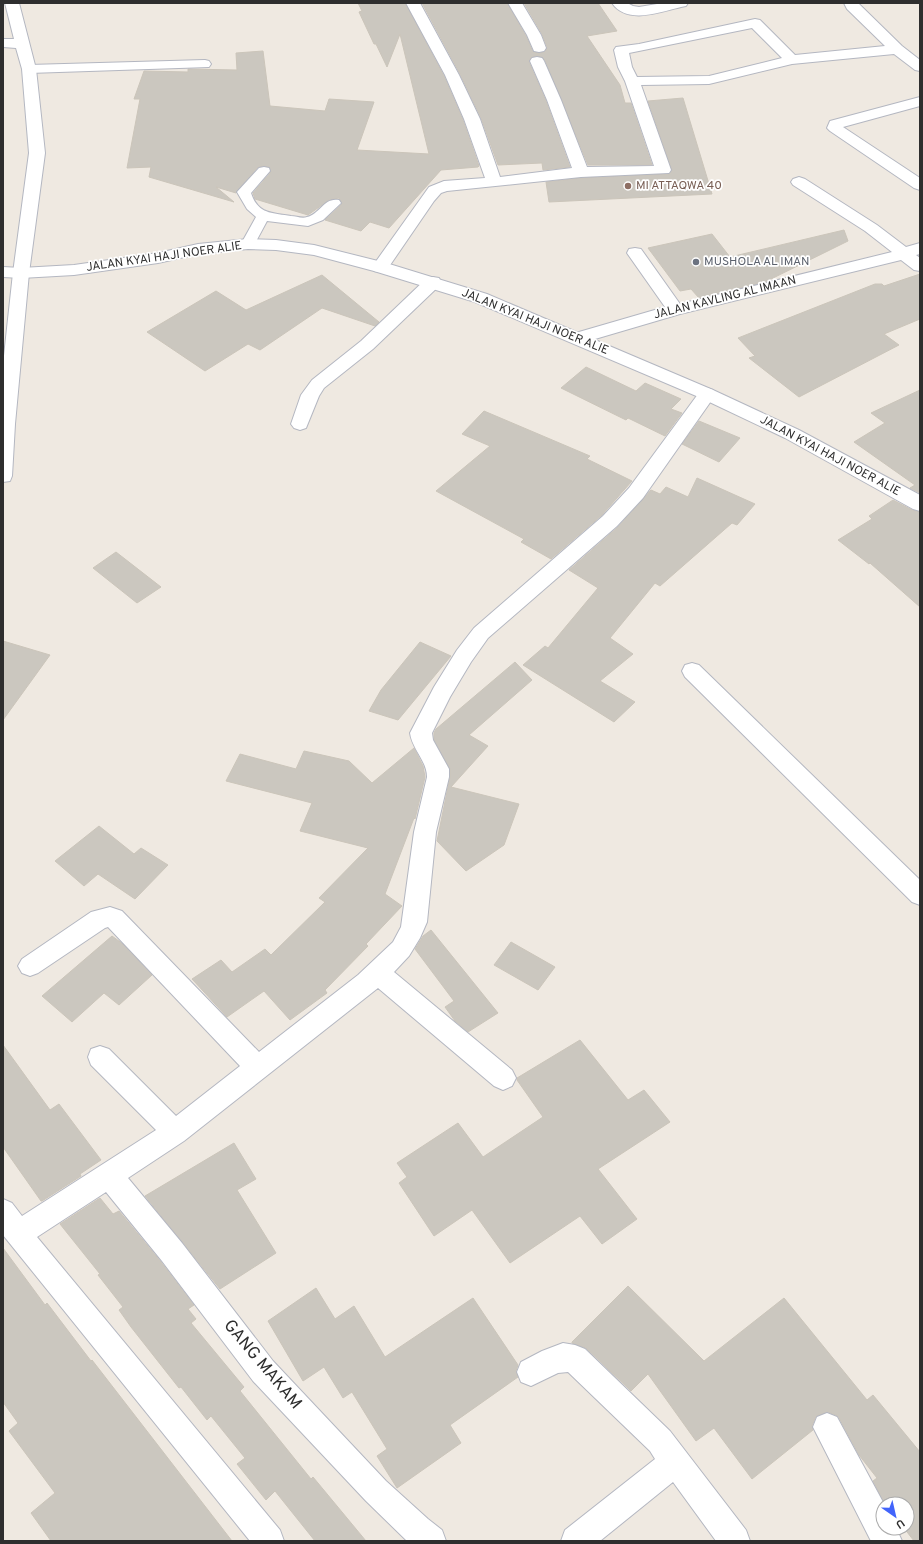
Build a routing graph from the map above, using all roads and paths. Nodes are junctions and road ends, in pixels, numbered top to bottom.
1 (12, 3) edge
2 (413, 3) edge
3 (515, 3) edge
4 (619, 3) edge
5 (681, 3) edge
6 (851, 3) edge
7 (3, 43) edge
8 (22, 44) junction
9 (898, 49) junction
10 (792, 60) junction
11 (205, 64) dead end
12 (920, 67) edge
13 (28, 69) junction
14 (632, 81) junction
15 (920, 101) edge
16 (264, 171) dead end
17 (581, 172) junction
18 (494, 182) junction
19 (799, 182) dead end
20 (920, 185) edge
21 (334, 203) dead end
22 (263, 216) junction
23 (248, 244) junction
24 (920, 248) edge
25 (635, 254) dead end
26 (904, 254) junction
27 (920, 266) edge
28 (380, 267) junction
29 (3, 272) edge
30 (29, 272) junction
31 (434, 282) junction
32 (676, 310) junction
33 (578, 338) junction
34 (707, 394) junction
35 (5, 424) edge
36 (300, 424) dead end
37 (3, 476) edge
38 (919, 502) edge
39 (692, 671) dead end
40 (920, 895) edge
41 (30, 966) dead end
42 (378, 973) junction
43 (100, 1057) dead end
44 (258, 1068) junction
45 (503, 1078) dead end
46 (175, 1132) junction
47 (109, 1175) junction
48 (10, 1223) edge
49 (531, 1372) dead end
50 (827, 1427) dead end
51 (675, 1462) junction
52 (269, 1541) edge
53 (431, 1541) edge
54 (576, 1541) edge
55 (735, 1541) edge
56 (887, 1541) edge

1 - 8 street
2 - 18 street
3 - 17 street
4 - 5 street
6 - 9 street
7 - 8 street
8 - 13 street
9 - 10 street
9 - 12 street
10 - 14 street
10 - 14 street
11 - 13 lane
13 - 30 street
14 - 17 street
15 - 20 street
16 - 22 lane
17 - 18 street
18 - 28 street
19 - 26 street
21 - 22 lane
22 - 23 lane
23 - 28 street, JALAN KYAI HAJI NOER ALIE
23 - 30 street, JALAN KYAI HAJI NOER ALIE
24 - 26 street, JALAN KAVLING AL IMAAN
25 - 32 street
26 - 27 street
26 - 32 street, JALAN KAVLING AL IMAAN
28 - 31 street, JALAN KYAI HAJI NOER ALIE
29 - 30 street, JALAN KYAI HAJI NOER ALIE
30 - 35 street
31 - 33 street, JALAN KYAI HAJI NOER ALIE
31 - 36 street
32 - 33 street, JALAN KAVLING AL IMAAN
33 - 34 street, JALAN KYAI HAJI NOER ALIE
34 - 38 street, JALAN KYAI HAJI NOER ALIE
34 - 42 street
35 - 37 street
39 - 40 street
41 - 44 street
42 - 44 street
42 - 45 street
43 - 46 street
44 - 46 street
46 - 47 street
47 - 48 street
47 - 53 street, GANG MAKAM
48 - 52 street
49 - 51 street
50 - 56 street
51 - 54 street
51 - 55 street

